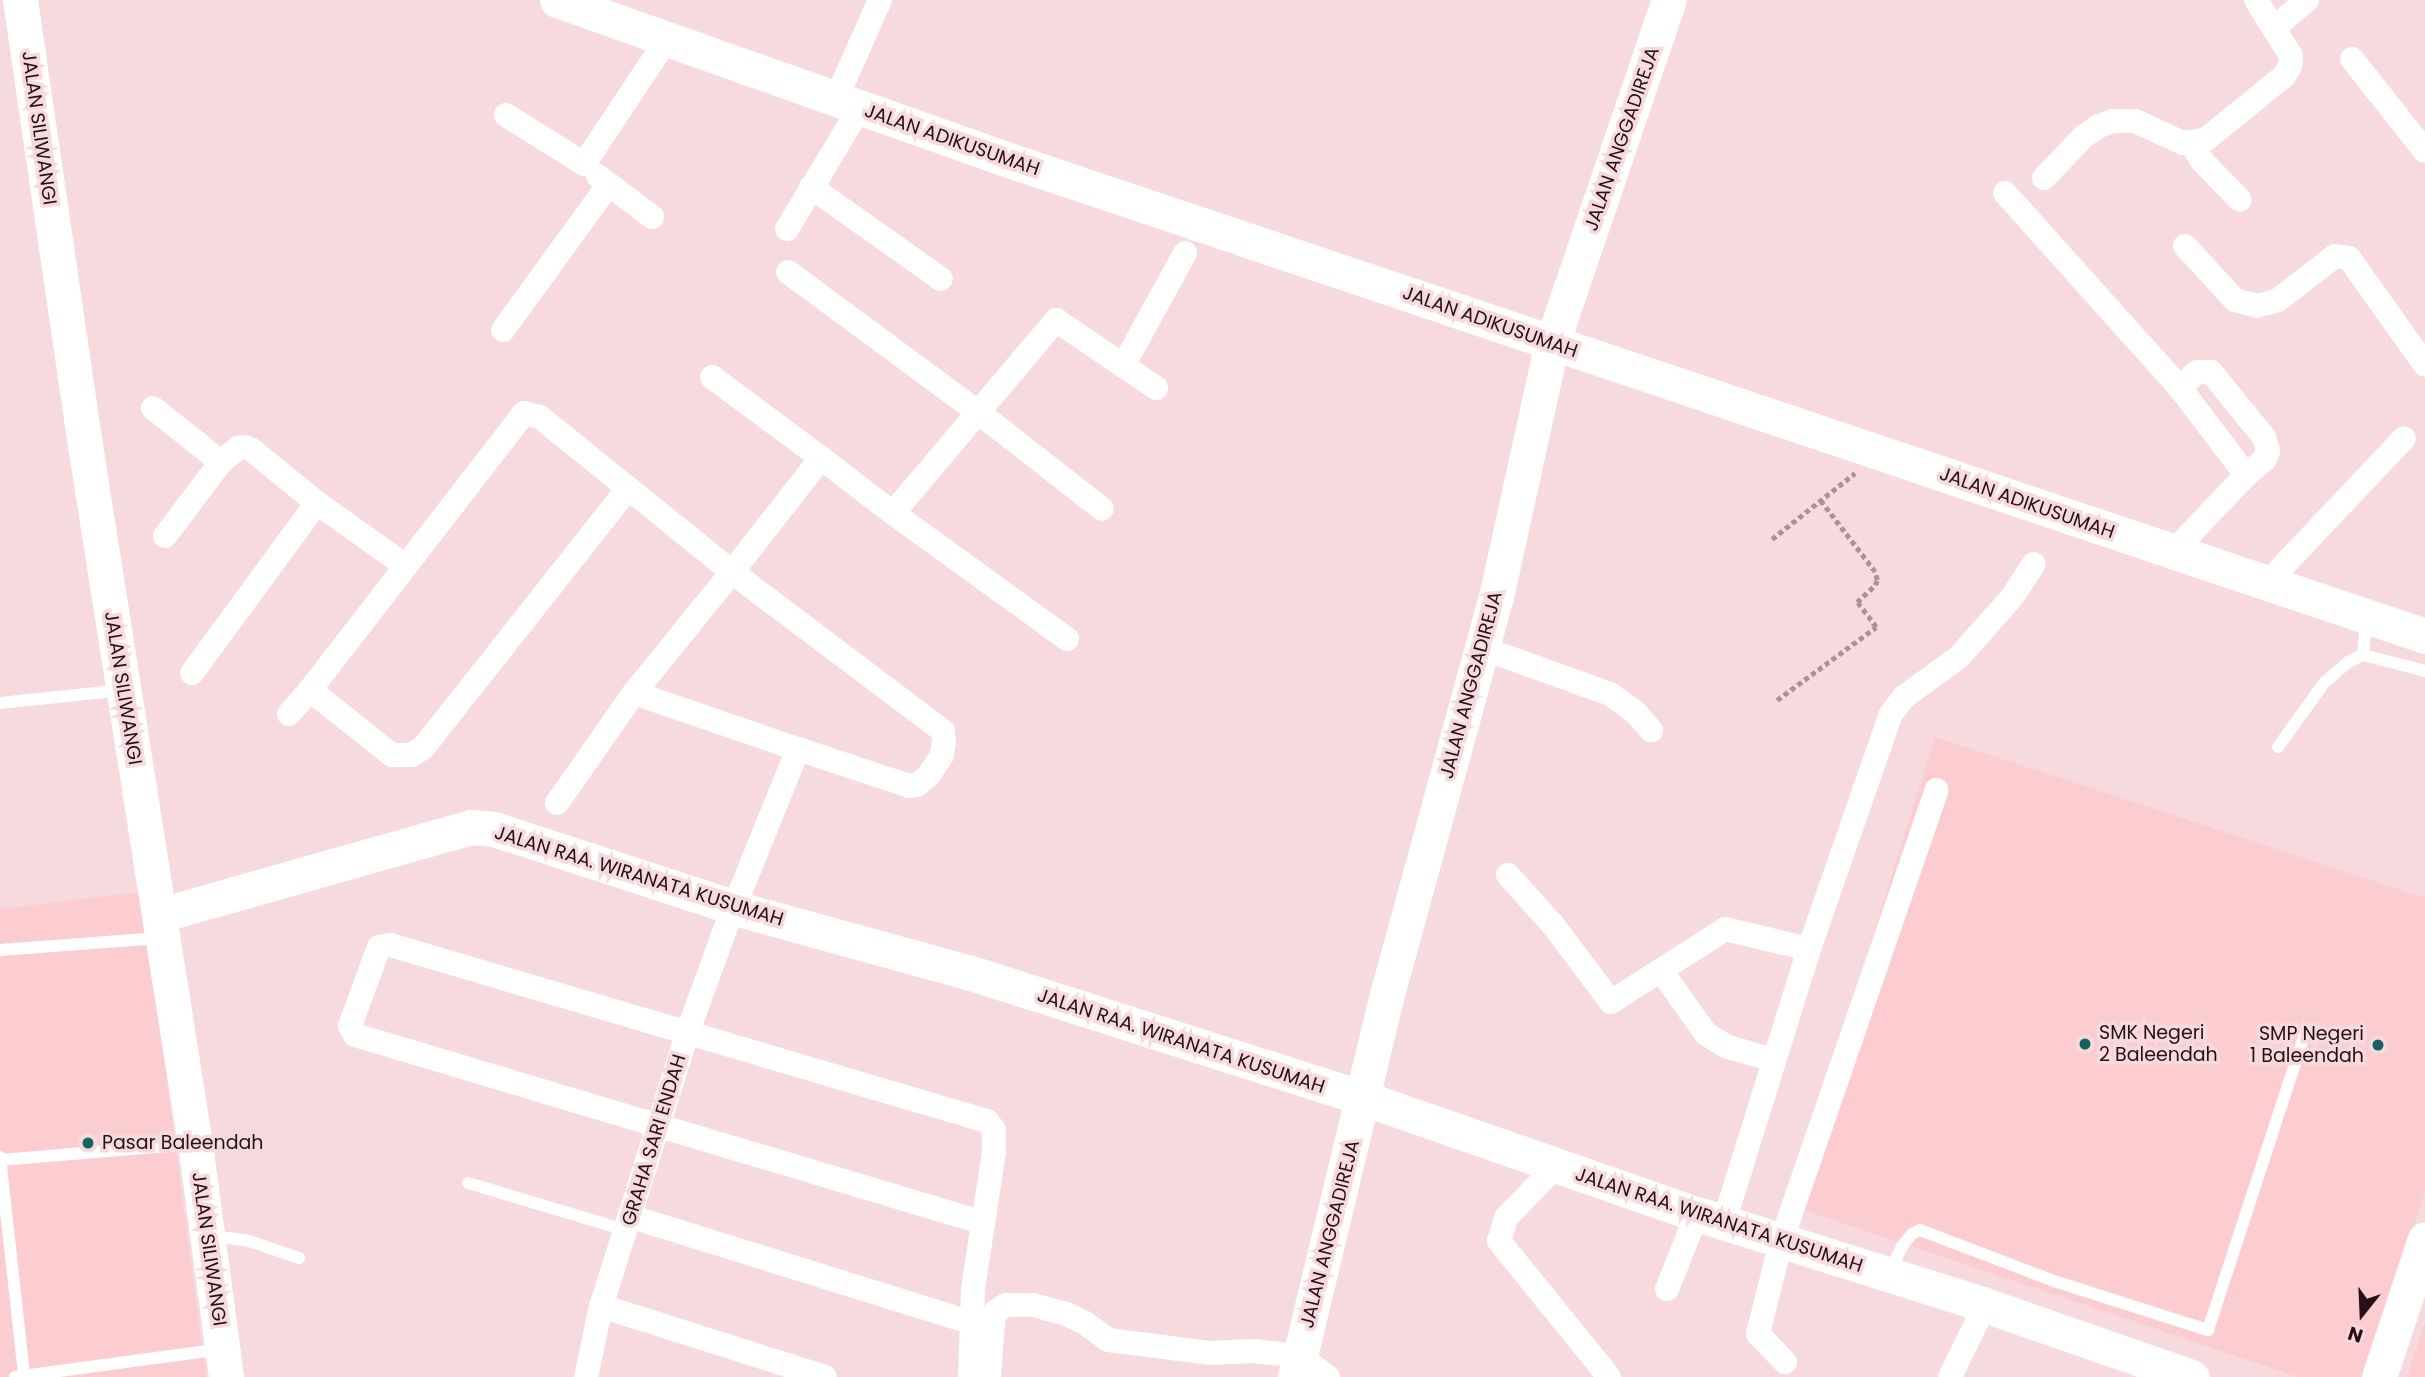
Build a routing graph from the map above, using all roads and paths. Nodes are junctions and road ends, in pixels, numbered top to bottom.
1 (20, 0) edge
2 (557, 0) edge
3 (880, 0) edge
4 (1669, 0) edge
5 (2256, 0) edge
6 (2306, 0) edge
7 (2274, 27) junction
8 (667, 39) junction
9 (2352, 58) dead end
10 (847, 105) junction
11 (506, 115) dead end
12 (2192, 144) junction
13 (2425, 151) edge
14 (584, 164) junction
15 (2044, 178) dead end
16 (609, 184) junction
17 (811, 187) junction
18 (2005, 193) dead end
19 (2240, 200) dead end
20 (652, 217) dead end
21 (787, 229) dead end
22 (2185, 246) dead end
23 (1185, 253) dead end
24 (788, 272) dead end
25 (941, 279) dead end
26 (503, 330) dead end
27 (1552, 343) junction
28 (2425, 365) edge
29 (1123, 366) junction
30 (712, 377) dead end
31 (1156, 388) dead end
32 (2180, 388) junction
33 (153, 408) dead end
34 (978, 412) junction
35 (2404, 438) dead end
36 (1881, 454) junction
37 (821, 458) junction
38 (221, 463) junction
39 (2246, 475) junction
40 (627, 490) junction
41 (1820, 500) junction
42 (317, 503) junction
43 (1102, 509) dead end
44 (893, 513) junction
45 (165, 536) dead end
46 (1772, 538) dead end
47 (2174, 552) junction
48 (2034, 564) dead end
49 (406, 566) junction
50 (732, 572) junction
51 (2267, 583) junction
52 (2367, 617) junction
53 (2425, 636) edge
54 (1068, 639) dead end
55 (1482, 648) junction
56 (2363, 655) junction
57 (2425, 671) edge
58 (192, 673) dead end
59 (123, 690) junction
60 (310, 690) junction
61 (634, 693) junction
62 (1777, 700) dead end
63 (0, 703) edge
64 (289, 714) dead end
65 (1651, 730) dead end
66 (2278, 747) dead end
67 (798, 748) junction
68 (1937, 790) dead end
69 (557, 803) dead end
70 (1508, 875) dead end
71 (735, 908) junction
72 (162, 927) junction
73 (1810, 949) junction
74 (0, 950) edge
75 (1662, 972) junction
76 (2306, 1030) dead end
77 (687, 1034) junction
78 (1773, 1060) junction
79 (1363, 1098) junction
80 (657, 1127) junction
81 (195, 1144) junction
82 (0, 1159) edge
83 (1556, 1166) junction
84 (468, 1183) dead end
85 (1710, 1218) junction
86 (981, 1222) junction
87 (628, 1223) junction
88 (2425, 1239) edge
89 (1781, 1242) junction
90 (208, 1245) junction
91 (299, 1258) dead end
92 (1887, 1275) junction
93 (1667, 1289) dead end
94 (1985, 1305) junction
95 (601, 1306) junction
96 (970, 1322) junction
97 (1785, 1362) dead end
98 (224, 1363) edge
99 (1298, 1367) edge
100 (24, 1376) edge
101 (15, 1377) edge
102 (586, 1377) edge
103 (825, 1377) edge
104 (970, 1377) edge
105 (989, 1377) edge
106 (1328, 1377) edge
107 (1609, 1377) edge
108 (1950, 1377) edge
109 (2192, 1377) edge
110 (2379, 1377) edge

1 - 59 main road, JALAN SILIWANGI
2 - 8 main road, JALAN ADIKUSUMAH
3 - 10 street
4 - 27 main road, JALAN ANGGADIREJA
5 - 7 street
6 - 7 street
7 - 12 street
8 - 10 main road, JALAN ADIKUSUMAH
8 - 14 street
9 - 13 street
10 - 17 street
10 - 27 main road, JALAN ADIKUSUMAH
11 - 14 street
12 - 15 street
12 - 19 street
14 - 16 street
16 - 20 street
16 - 26 street
17 - 21 street
17 - 25 street
18 - 32 street
22 - 28 street
23 - 29 street
24 - 34 street
27 - 36 main road, JALAN ADIKUSUMAH
27 - 55 main road, JALAN ANGGADIREJA
29 - 31 street
29 - 34 street
30 - 37 street
32 - 39 street
32 - 39 street
33 - 38 street
34 - 43 street
34 - 44 street
35 - 51 street
36 - 41 path
36 - 47 main road, JALAN ADIKUSUMAH
37 - 44 street
37 - 50 street
38 - 42 street
38 - 45 street
39 - 47 street
40 - 49 street
40 - 50 street
40 - 60 street
41 - 46 path
41 - 62 path
42 - 49 street
42 - 58 street
44 - 54 street
47 - 51 main road, JALAN ADIKUSUMAH
48 - 73 street
49 - 60 street
50 - 61 street
50 - 67 street
51 - 52 main road, JALAN ADIKUSUMAH
52 - 53 main road, JALAN ADIKUSUMAH
52 - 56 lane
55 - 65 street
55 - 79 main road, JALAN ANGGADIREJA
56 - 57 lane
56 - 66 lane
59 - 63 lane
59 - 72 main road, JALAN SILIWANGI
60 - 64 street
61 - 67 street
61 - 69 street
67 - 71 street, GRAHA SARI ENDAH
68 - 89 street
70 - 75 street
71 - 72 main road, JALAN RAA. WIRANATA KUSUMAH
71 - 77 street, GRAHA SARI ENDAH
71 - 79 main road, JALAN RAA. WIRANATA KUSUMAH
72 - 74 lane
72 - 81 main road, JALAN SILIWANGI
73 - 75 street
73 - 78 street
75 - 78 street
76 - 92 lane
77 - 80 street, GRAHA SARI ENDAH
77 - 80 street
77 - 86 street
78 - 85 street
79 - 83 main road, JALAN RAA. WIRANATA KUSUMAH
79 - 99 main road, JALAN ANGGADIREJA
80 - 86 street
80 - 87 street, GRAHA SARI ENDAH
81 - 82 lane
81 - 90 main road, JALAN SILIWANGI
82 - 100 lane
83 - 85 main road, JALAN RAA. WIRANATA KUSUMAH
83 - 107 street
84 - 87 lane
85 - 89 main road, JALAN RAA. WIRANATA KUSUMAH
85 - 93 street
86 - 96 street
87 - 95 street, GRAHA SARI ENDAH
87 - 96 street
88 - 110 main road
89 - 92 main road, JALAN RAA. WIRANATA KUSUMAH
89 - 97 street
90 - 91 lane
90 - 98 main road, JALAN SILIWANGI
92 - 94 main road, JALAN RAA. WIRANATA KUSUMAH
94 - 108 street
94 - 109 main road, JALAN RAA. WIRANATA KUSUMAH
95 - 102 street, GRAHA SARI ENDAH
95 - 103 street
96 - 104 street
98 - 100 lane
99 - 105 street
99 - 106 street
100 - 101 lane

